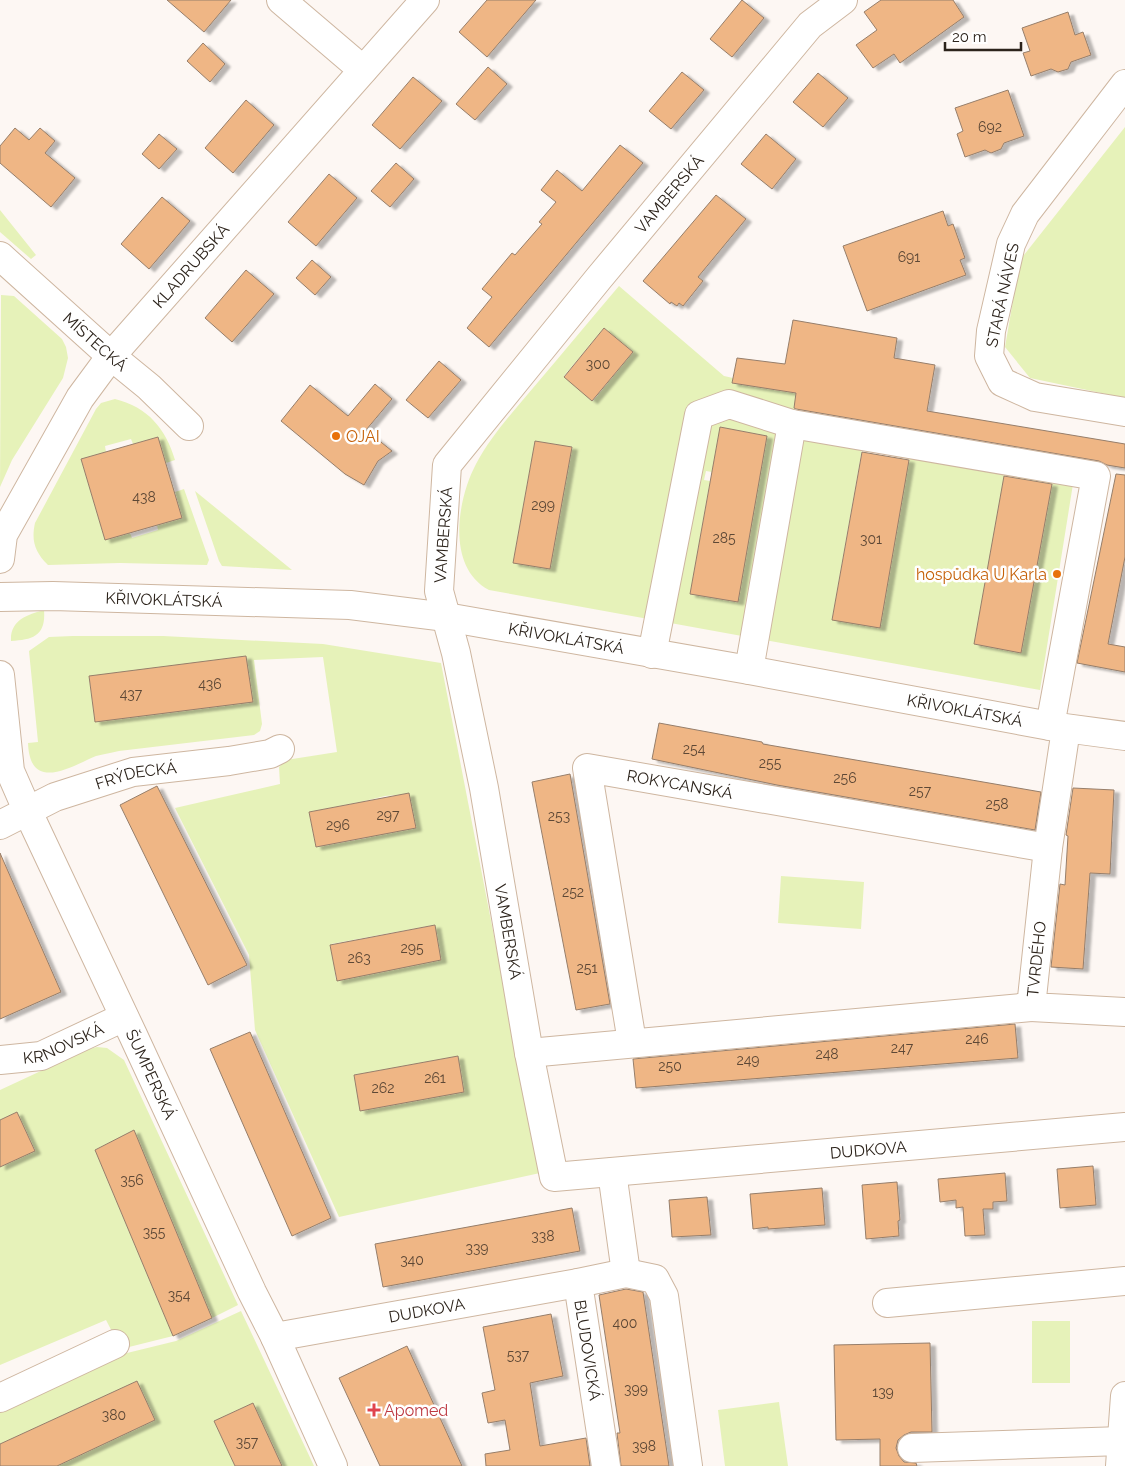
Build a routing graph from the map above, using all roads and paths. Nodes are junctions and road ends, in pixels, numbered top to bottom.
1 (281, 0) edge
2 (425, 0) edge
3 (844, 0) edge
4 (363, 70) junction
5 (1125, 84) edge
6 (0, 256) edge
7 (111, 356) junction
8 (1125, 412) edge
9 (792, 424) junction
10 (189, 426) dead end
11 (0, 559) edge
12 (0, 597) edge
13 (446, 616) junction
14 (652, 654) junction
15 (749, 670) junction
16 (0, 675) edge
17 (1058, 727) junction
18 (1125, 736) edge
19 (280, 748) dead end
20 (28, 812) junction
21 (0, 825) edge
22 (1048, 848) junction
23 (1031, 1007) junction
24 (1125, 1012) edge
25 (124, 1017) junction
26 (632, 1042) junction
27 (529, 1053) junction
28 (0, 1060) edge
29 (1125, 1127) edge
30 (612, 1172) junction
31 (626, 1273) junction
32 (1125, 1281) edge
33 (578, 1283) junction
34 (887, 1303) dead end
35 (275, 1337) junction
36 (115, 1344) dead end
37 (1125, 1396) edge
38 (0, 1398) edge
39 (912, 1448) dead end
40 (1121, 1454) edge
41 (333, 1466) edge
42 (606, 1466) edge
43 (688, 1466) edge

1 - 4 street
2 - 4 street, KLADRUBSKÁ
3 - 13 street, VAMBERSKÁ
4 - 7 street, KLADRUBSKÁ
5 - 8 street, STARÁ NÁVES
6 - 7 street, MÍSTECKÁ
7 - 10 street, MÍSTECKÁ
7 - 11 street, KLADRUBSKÁ
9 - 14 street
9 - 15 street
9 - 17 street, TVRDÉHO
12 - 13 street, KŘIVOKLÁTSKÁ
13 - 14 street, KŘIVOKLÁTSKÁ
13 - 27 street, VAMBERSKÁ
14 - 15 street, KŘIVOKLÁTSKÁ
15 - 17 street, KŘIVOKLÁTSKÁ
16 - 20 street, ŠUMPERSKÁ
17 - 18 street, KŘIVOKLÁTSKÁ
17 - 22 street, TVRDÉHO
19 - 20 street, FRÝDECKÁ
20 - 21 street, FRÝDECKÁ
20 - 25 street, ŠUMPERSKÁ
22 - 23 street, TVRDÉHO
22 - 26 street, ROKYCANSKÁ
23 - 24 street, TVRDÉHO
23 - 26 street
25 - 28 street, KRNOVSKÁ
25 - 35 street, ŠUMPERSKÁ
26 - 27 street
27 - 30 street, VAMBERSKÁ
29 - 30 street, DUDKOVA
30 - 31 street
31 - 33 street, BLUDOVICKÁ
31 - 43 street, BLUDOVICKÁ
32 - 34 street
33 - 35 street, DUDKOVA
33 - 42 street, BLUDOVICKÁ
35 - 41 street, ŠUMPERSKÁ
36 - 38 street
37 - 40 street
39 - 40 street

